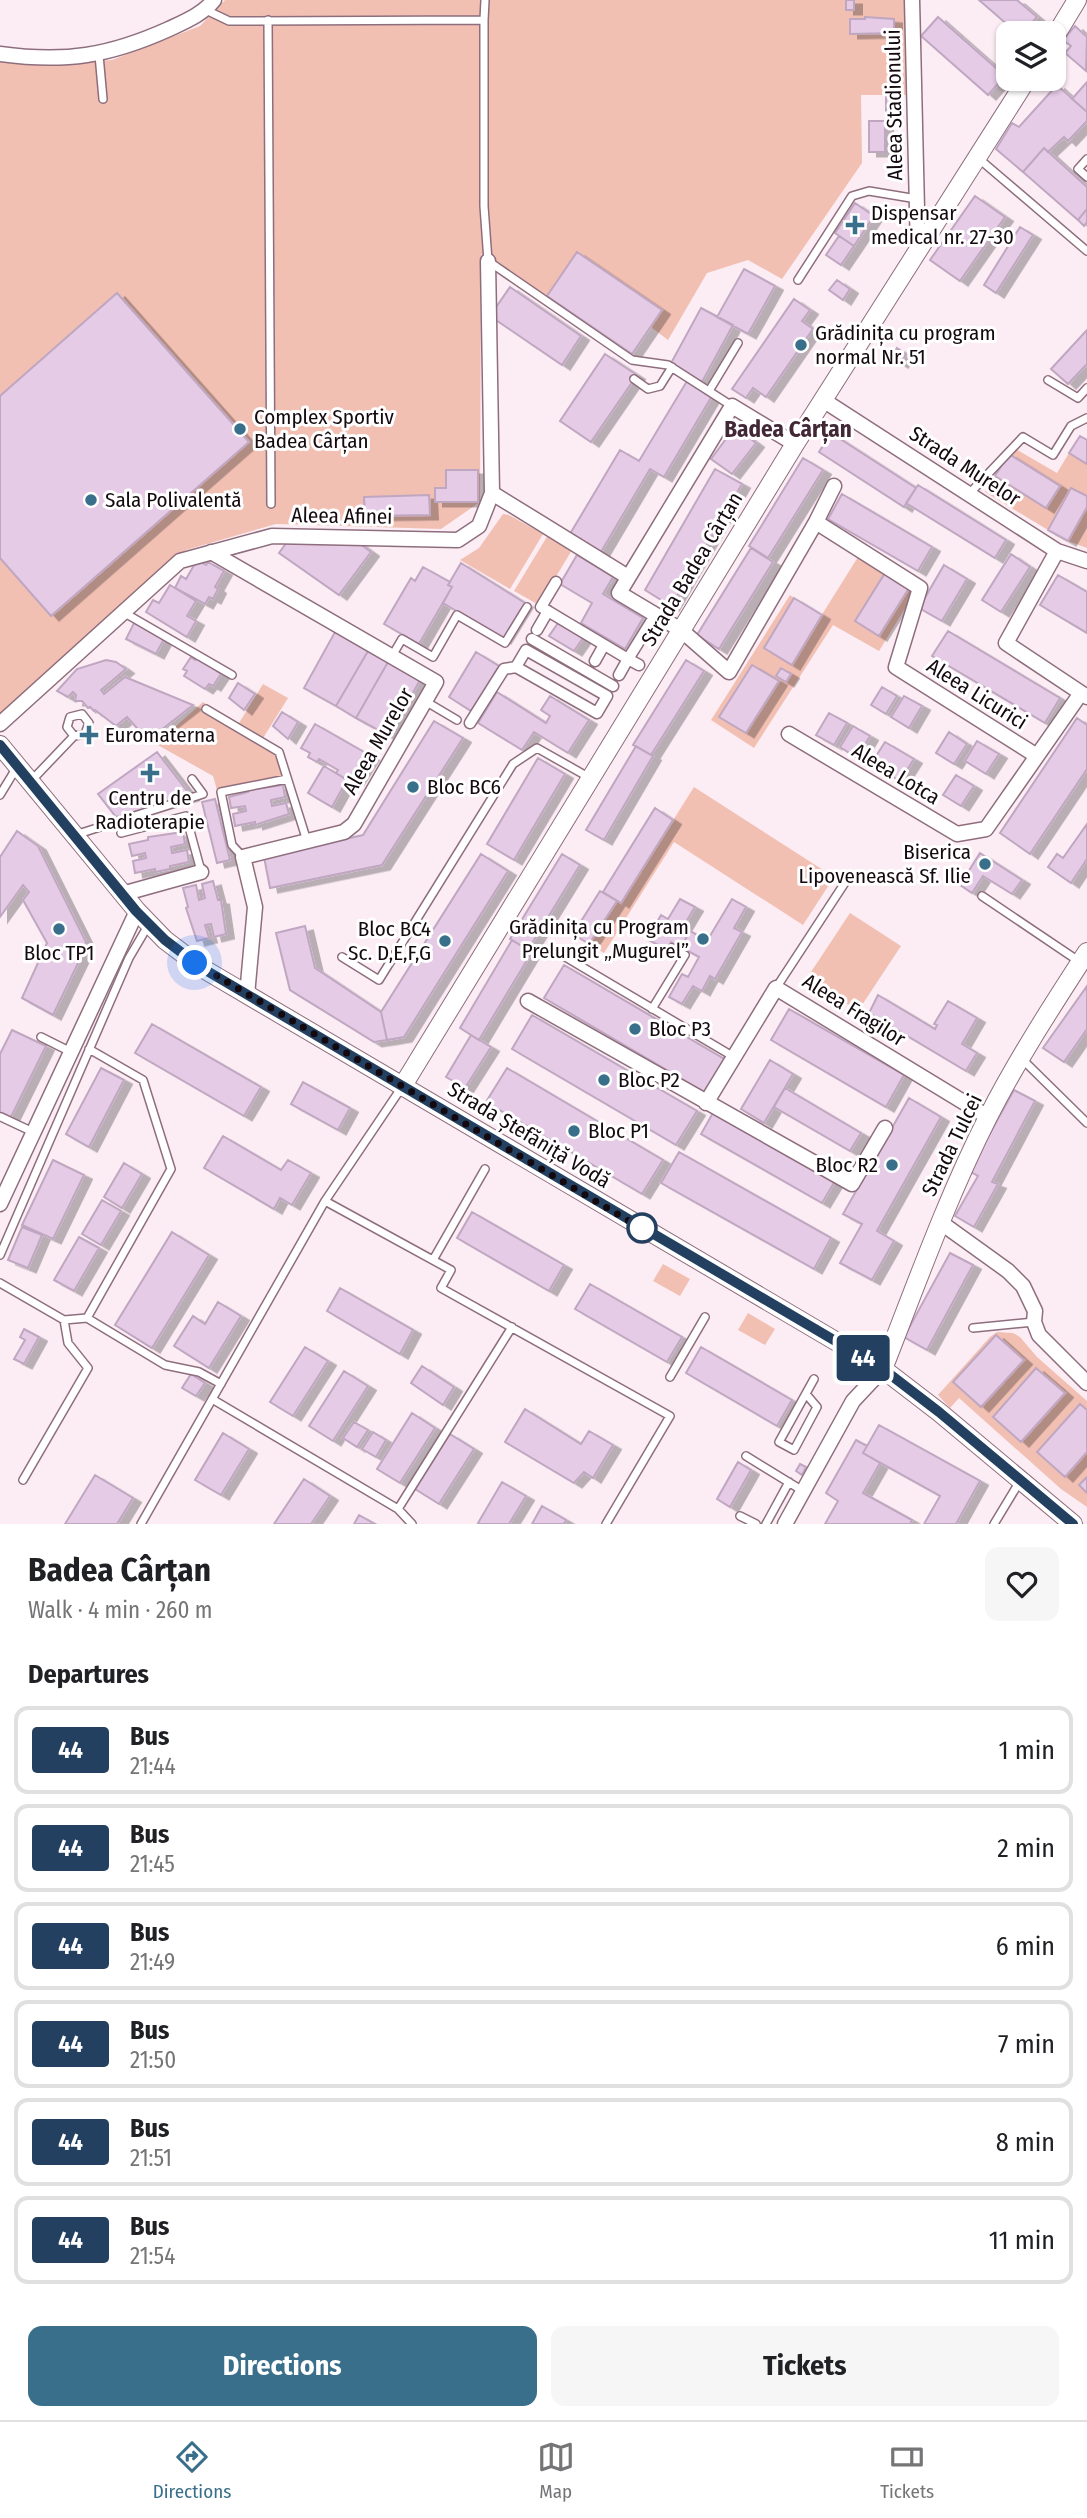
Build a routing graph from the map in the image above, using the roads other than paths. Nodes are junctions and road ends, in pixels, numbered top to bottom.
1 (485, 0) edge
2 (912, 0) edge
3 (1077, 0) edge
4 (210, 5) edge
5 (268, 20) junction
6 (484, 20) junction
7 (1064, 21) edge
8 (0, 54) edge
9 (99, 55) junction
10 (1019, 91) edge
11 (103, 99) dead end
12 (978, 157) junction
13 (1087, 159) edge
14 (1087, 177) edge
15 (917, 199) junction
16 (918, 251) junction
17 (1087, 251) edge
18 (488, 261) junction
19 (798, 279) dead end
20 (738, 343) dead end
21 (672, 367) junction
22 (634, 379) dead end
23 (1048, 380) dead end
24 (1087, 388) edge
25 (709, 391) junction
26 (823, 400) junction
27 (732, 406) junction
28 (1087, 418) edge
29 (795, 444) junction
30 (834, 486) dead end
31 (492, 493) junction
32 (969, 494) junction
33 (271, 504) dead end
34 (816, 522) junction
35 (1057, 551) junction
36 (211, 552) junction
37 (1087, 561) edge
38 (628, 578) junction
39 (556, 582) dead end
40 (527, 607) dead end
41 (548, 611) junction
42 (123, 612) junction
43 (651, 622) dead end
44 (681, 630) junction
45 (604, 645) junction
46 (391, 656) junction
47 (628, 659) junction
48 (595, 661) dead end
49 (549, 663) junction
50 (639, 665) dead end
51 (516, 667) junction
52 (232, 675) dead end
53 (539, 680) junction
54 (582, 682) junction
55 (1084, 695) edge
56 (572, 699) junction
57 (425, 701) junction
58 (206, 709) dead end
59 (457, 720) dead end
60 (470, 723) dead end
61 (0, 724) edge
62 (789, 734) dead end
63 (74, 736) dead end
64 (0, 745) edge
65 (1037, 756) junction
66 (17, 766) junction
67 (192, 779) dead end
68 (287, 779) junction
69 (590, 779) junction
70 (30, 782) junction
71 (0, 795) edge
72 (121, 833) dead end
73 (74, 835) junction
74 (307, 841) junction
75 (243, 856) junction
76 (201, 872) joint
77 (848, 878) dead end
78 (122, 894) junction
79 (982, 896) dead end
80 (143, 918) junction
81 (672, 948) dead end
82 (557, 952) dead end
83 (342, 957) dead end
84 (1084, 957) edge
85 (776, 988) junction
86 (247, 995) junction
87 (528, 1001) dead end
88 (652, 1009) junction
89 (41, 1037) dead end
90 (89, 1049) junction
91 (71, 1052) junction
92 (734, 1058) junction
93 (1021, 1059) junction
94 (402, 1087) junction
95 (706, 1103) junction
96 (1, 1117) edge
97 (988, 1117) junction
98 (1087, 1123) edge
99 (885, 1128) dead end
100 (33, 1132) junction
101 (485, 1169) dead end
102 (325, 1201) junction
103 (0, 1204) edge
104 (940, 1222) junction
105 (0, 1255) edge
106 (433, 1260) junction
107 (0, 1283) edge
108 (705, 1317) dead end
109 (87, 1318) junction
110 (64, 1320) junction
111 (1034, 1322) junction
112 (512, 1327) junction
113 (973, 1328) dead end
114 (883, 1369) junction
115 (670, 1377) dead end
116 (814, 1379) dead end
117 (1087, 1383) edge
118 (221, 1384) junction
119 (806, 1394) junction
120 (212, 1399) junction
121 (746, 1456) dead end
122 (23, 1480) dead end
123 (1020, 1481) junction
124 (789, 1482) junction
125 (803, 1491) junction
126 (398, 1509) junction
127 (740, 1516) dead end
128 (141, 1524) edge
129 (412, 1524) edge
130 (606, 1524) edge
131 (756, 1524) edge
132 (766, 1524) edge
133 (785, 1524) edge
134 (993, 1524) edge
135 (1073, 1524) edge

1 - 6 lane
2 - 15 street, Aleea Stadionului
3 - 7 street
4 - 5 lane
4 - 9 street
5 - 6 lane
5 - 33 lane
6 - 18 lane
8 - 9 street
9 - 11 lane
10 - 12 street, Strada Badea Cârțan
12 - 16 street, Strada Badea Cârțan
12 - 17 lane
13 - 14 lane
15 - 16 street, Aleea Stadionului
15 - 19 lane
16 - 26 street, Strada Badea Cârțan
18 - 21 lane
18 - 31 street, Aleea Afinei
20 - 25 lane
21 - 22 lane
21 - 25 lane
23 - 24 lane
25 - 27 lane
26 - 29 street, Strada Badea Cârțan
26 - 32 street, Strada Murelor
27 - 29 street
27 - 38 street
28 - 32 lane
29 - 44 street, Strada Badea Cârțan
30 - 34 street
31 - 36 street, Aleea Afinei
31 - 38 street
32 - 35 street, Strada Murelor
34 - 44 street
34 - 65 street, Aleea Licurici
35 - 37 street, Strada Murelor
35 - 55 street
36 - 42 street, Aleea Afinei
36 - 46 street, Aleea Murelor
38 - 44 street
39 - 41 street
40 - 46 lane
41 - 45 street
41 - 47 street
42 - 52 lane
42 - 61 street, Aleea Afinei
43 - 47 street
44 - 69 street, Strada Badea Cârțan
45 - 47 street
45 - 48 street
46 - 57 street, Aleea Murelor
47 - 50 street
49 - 51 street
49 - 53 street
49 - 54 street
51 - 53 street
51 - 60 street
53 - 56 street
54 - 56 street
54 - 56 street
55 - 65 street
57 - 59 lane
57 - 74 street, Aleea Murelor
58 - 68 lane
62 - 65 street, Aleea Lotca
63 - 70 lane
64 - 66 street, Strada Ștefăniță Vodă
66 - 70 street, Strada Ștefăniță Vodă
66 - 71 lane
67 - 73 lane
68 - 74 lane
68 - 75 lane
69 - 83 lane
69 - 94 street, Strada Badea Cârțan
70 - 73 street, Strada Ștefăniță Vodă
72 - 76 lane
73 - 78 street, Strada Ștefăniță Vodă
74 - 75 street, Aleea Murelor
75 - 86 street
76 - 78 street
77 - 85 lane
78 - 80 street, Strada Ștefăniță Vodă
79 - 84 lane
80 - 86 street, Strada Ștefăniță Vodă
80 - 90 lane
80 - 91 street
81 - 88 lane
82 - 88 lane
84 - 93 street, Strada Tulcei
85 - 92 street, Aleea Fragilor
85 - 97 street, Aleea Fragilor
86 - 94 street, Strada Ștefăniță Vodă
87 - 95 street
88 - 92 lane
89 - 91 lane
90 - 105 lane
90 - 109 lane
91 - 100 street
92 - 95 street, Aleea Fragilor
93 - 97 street, Strada Tulcei
93 - 98 lane
94 - 102 lane
94 - 114 street, Strada Ștefăniță Vodă
95 - 99 street
96 - 100 lane
97 - 104 street, Strada Tulcei
100 - 103 street
101 - 106 lane
102 - 106 lane
102 - 118 lane
104 - 111 street
104 - 114 street, Strada Tulcei
106 - 112 lane
107 - 110 lane
108 - 115 lane
109 - 110 lane
109 - 118 lane
110 - 122 lane
111 - 113 lane
111 - 117 street
112 - 126 lane
112 - 130 lane
114 - 123 street, Strada Ștefăniță Vodă
114 - 125 street
116 - 119 lane
118 - 120 lane
119 - 119 lane
120 - 126 lane
120 - 128 lane
121 - 124 lane
123 - 134 lane
123 - 135 street, Strada Ștefăniță Vodă
124 - 125 lane
124 - 132 lane
125 - 133 street
126 - 129 lane
127 - 131 lane

